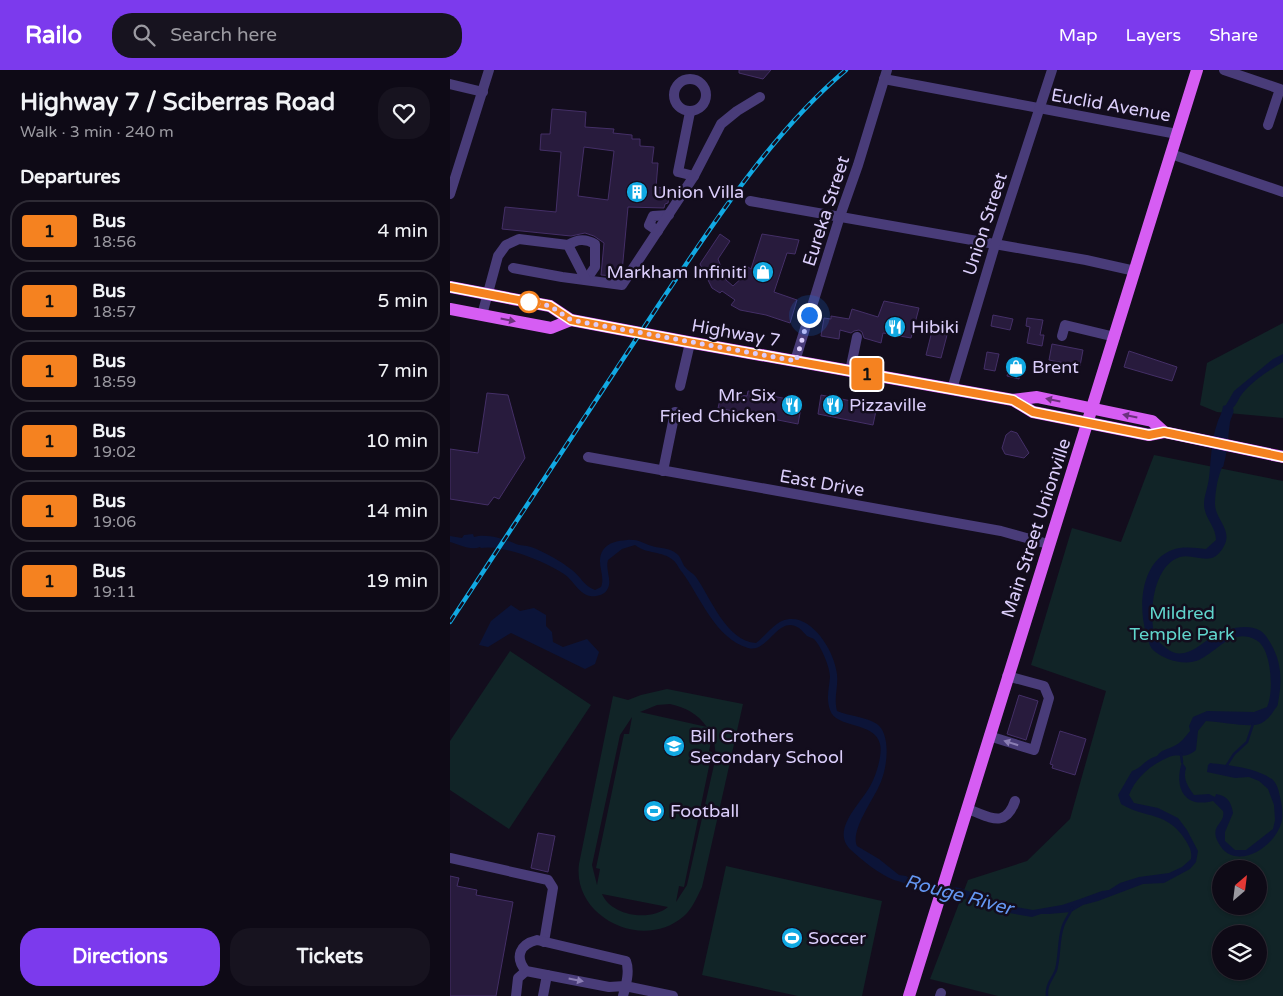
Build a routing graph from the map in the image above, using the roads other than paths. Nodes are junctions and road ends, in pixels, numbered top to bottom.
1 (489, 70) edge
2 (1052, 70) edge
3 (1197, 70) edge
4 (1224, 70) edge
5 (885, 74) edge
6 (695, 75) edge
7 (450, 84) edge
8 (1281, 84) edge
9 (483, 92) junction
10 (760, 97) dead end
11 (1039, 108) junction
12 (690, 112) junction
13 (1268, 125) dead end
14 (1177, 134) junction
15 (1171, 154) junction
16 (694, 176) junction
17 (1283, 192) edge
18 (450, 194) edge
19 (750, 200) dead end
20 (840, 216) junction
21 (568, 244) junction
22 (995, 245) junction
23 (513, 268) dead end
24 (1135, 271) junction
25 (586, 280) junction
26 (450, 287) edge
27 (487, 295) junction
28 (450, 310) edge
29 (482, 315) junction
30 (571, 320) junction
31 (1062, 336) dead end
32 (857, 337) dead end
33 (1115, 337) junction
34 (690, 342) junction
35 (796, 361) junction
36 (850, 371) junction
37 (680, 386) dead end
38 (952, 389) junction
39 (1013, 400) junction
40 (1093, 409) junction
41 (675, 412) dead end
42 (1088, 423) junction
43 (1164, 432) junction
44 (588, 457) dead end
45 (1283, 457) edge
46 (663, 472) junction
47 (1048, 544) junction
48 (1007, 676) junction
49 (989, 736) junction
50 (1015, 801) dead end
51 (967, 809) junction
52 (450, 858) edge
53 (544, 942) junction
54 (526, 971) junction
55 (547, 975) junction
56 (625, 991) edge
57 (516, 996) edge
58 (543, 996) edge
59 (673, 996) edge
60 (909, 996) edge

1 - 9 street
2 - 11 street, Union Street
3 - 14 main road, Main Street Unionville
4 - 8 street
5 - 11 street, Euclid Avenue
5 - 20 street, Eureka Street
6 - 12 street
6 - 12 street
7 - 9 street
8 - 13 street
9 - 18 street
10 - 16 street
11 - 14 street, Euclid Avenue
11 - 22 street, Union Street
12 - 16 street
14 - 15 main road, Main Street Unionville
15 - 17 street
15 - 24 main road, Main Street Unionville
16 - 25 street
19 - 20 street
20 - 22 street
20 - 35 street, Eureka Street
21 - 25 street
21 - 25 street
21 - 27 street
22 - 24 street
22 - 38 street, Union Street
23 - 25 street
24 - 33 main road, Main Street Unionville
26 - 27 main road, Highway 7
27 - 29 street
27 - 30 main road, Highway 7
28 - 29 main road, Highway 7
29 -> 30 main road, Highway 7
30 - 34 main road, Highway 7
31 - 33 street
32 - 36 street
33 - 40 main road, Main Street Unionville
34 - 35 main road, Highway 7
34 - 37 street
35 - 36 main road, Highway 7
36 - 38 main road, Highway 7
38 - 39 main road, Highway 7
40 -> 39 main road, Highway 7
39 - 42 main road, Highway 7
40 - 42 main road, Main Street Unionville
43 -> 40 main road, Highway 7
41 - 46 street
42 - 43 main road, Highway 7
42 - 47 main road, Main Street Unionville
43 - 45 main road, Highway 7
44 - 46 street, East Drive
46 - 47 street, East Drive
47 - 48 main road, Main Street Unionville
48 - 49 main road, Main Street Unionville
48 -> 49 street
49 - 51 main road, Main Street Unionville
50 - 51 street
51 - 60 main road, Main Street Unionville
52 - 53 street
53 - 54 street
53 - 56 street
54 - 55 street
54 - 57 street
55 -> 56 street
55 - 58 street
56 - 59 street

